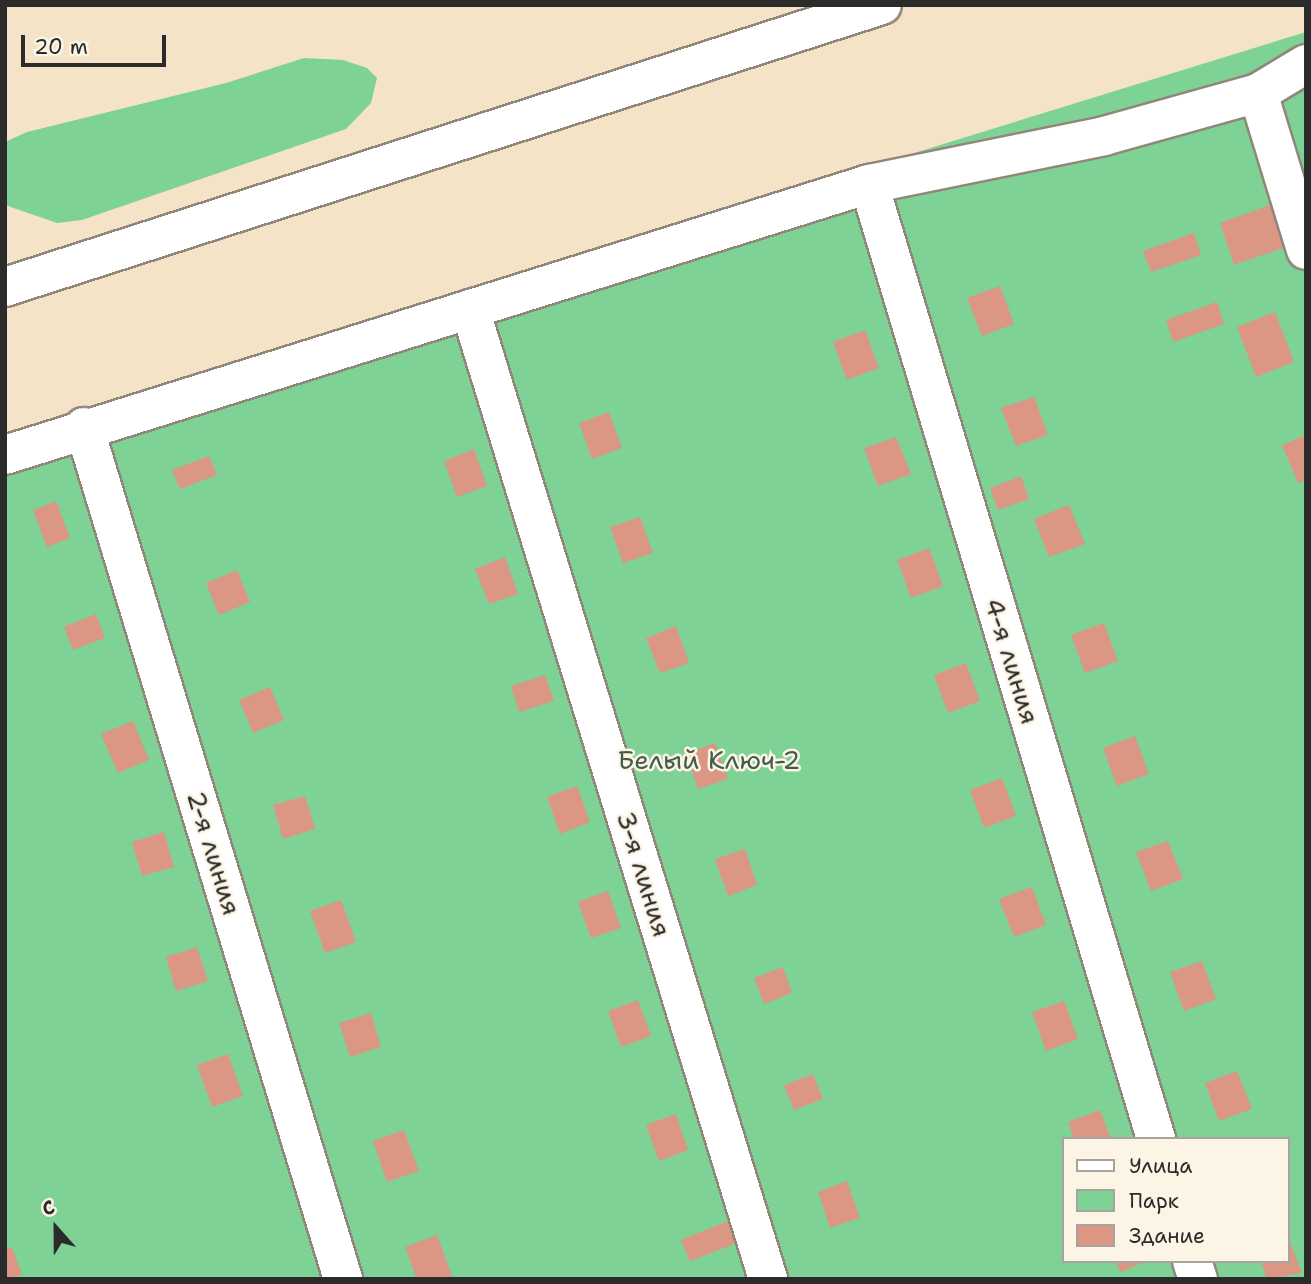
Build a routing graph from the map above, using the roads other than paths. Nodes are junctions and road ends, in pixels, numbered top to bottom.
1 (882, 5) edge
2 (1306, 64) edge
3 (1258, 93) junction
4 (869, 184) junction
5 (1306, 250) edge
6 (5, 287) edge
7 (470, 309) junction
8 (84, 427) junction
9 (5, 455) edge
10 (1155, 1137) edge
11 (344, 1279) edge
12 (768, 1279) edge

1 - 6 street
2 - 3 street
3 - 4 street
3 - 5 street
4 - 7 street
4 - 10 street, 4-я линия
7 - 8 street
7 - 12 street, 3-я линия
8 - 9 street
8 - 11 street, 2-я линия

